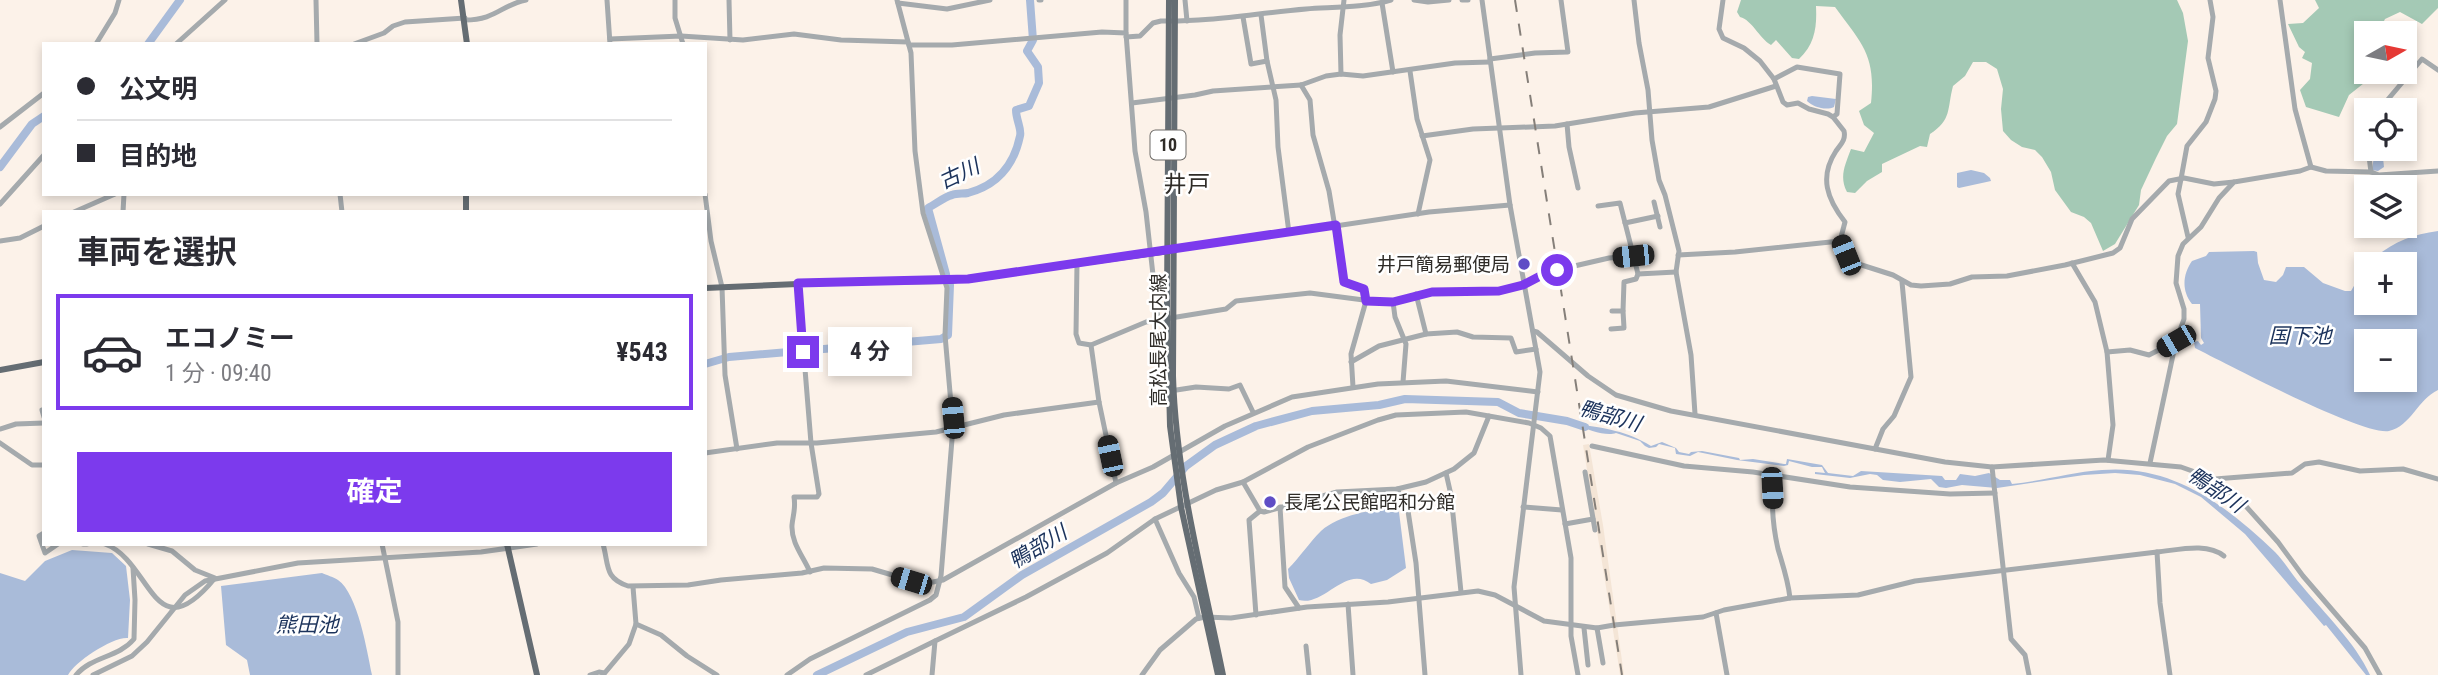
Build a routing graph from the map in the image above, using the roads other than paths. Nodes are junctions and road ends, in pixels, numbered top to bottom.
1 (119, 0) edge
2 (225, 0) edge
3 (316, 0) edge
4 (461, 0) edge
5 (526, 0) edge
6 (607, 0) edge
7 (674, 0) edge
8 (729, 0) edge
9 (990, 0) edge
10 (1126, 0) edge
11 (1169, 0) edge
12 (1175, 0) edge
13 (1185, 0) edge
14 (1391, 0) edge
15 (1414, 0) edge
16 (1449, 0) edge
17 (1462, 0) edge
18 (1468, 0) edge
19 (1482, 0) edge
20 (1561, 0) edge
21 (1634, 0) edge
22 (1723, 0) edge
23 (2210, 0) edge
24 (2280, 0) edge
25 (897, 1) edge
26 (1344, 3) edge
27 (1382, 3) junction
28 (1261, 15) junction
29 (1243, 17) junction
30 (465, 19) junction
31 (1187, 21) junction
32 (1171, 23) junction
33 (1126, 35) junction
34 (681, 36) junction
35 (730, 40) junction
36 (97, 42) edge
37 (178, 42) edge
38 (317, 42) edge
39 (359, 42) edge
40 (467, 42) edge
41 (610, 42) edge
42 (682, 42) edge
43 (908, 43) junction
44 (1490, 60) junction
45 (1267, 61) junction
46 (2438, 70) edge
47 (1410, 71) junction
48 (1394, 72) junction
49 (1341, 74) junction
50 (1775, 82) junction
51 (1301, 85) junction
52 (1272, 87) junction
53 (42, 95) edge
54 (1171, 98) junction
55 (2389, 98) edge
56 (1132, 103) junction
57 (1649, 114) junction
58 (1833, 117) junction
59 (1567, 124) junction
60 (0, 127) edge
61 (1500, 128) junction
62 (1422, 136) junction
63 (42, 157) edge
64 (2370, 161) edge
65 (2311, 167) junction
66 (2438, 171) edge
67 (2371, 172) junction
68 (2181, 179) junction
69 (2234, 182) junction
70 (1578, 188) dead end
71 (110, 196) edge
72 (705, 196) edge
73 (1654, 202) dead end
74 (0, 204) edge
75 (1510, 205) junction
76 (1598, 206) dead end
77 (79, 210) edge
78 (1418, 214) junction
79 (1658, 216) junction
80 (1625, 223) junction
81 (1336, 225) junction
82 (42, 227) edge
83 (1660, 227) dead end
84 (1289, 233) junction
85 (2188, 237) junction
86 (0, 241) edge
87 (1840, 241) junction
88 (1170, 251) junction
89 (1151, 254) junction
90 (1678, 255) junction
91 (1633, 256) junction
92 (1077, 263) junction
93 (2071, 263) junction
94 (1676, 272) junction
95 (1638, 274) junction
96 (945, 281) junction
97 (1902, 282) junction
98 (798, 283) junction
99 (1523, 285) junction
100 (722, 287) junction
101 (707, 288) edge
102 (1416, 294) junction
103 (1366, 301) junction
104 (1393, 302) junction
105 (1612, 311) dead end
106 (1623, 311) junction
107 (1170, 318) junction
108 (1158, 320) junction
109 (1611, 329) dead end
110 (1533, 331) junction
111 (1426, 334) junction
112 (1404, 340) junction
113 (2176, 341) junction
114 (1091, 345) junction
115 (1536, 348) junction
116 (2107, 352) junction
117 (42, 362) edge
118 (1351, 362) junction
119 (0, 370) edge
120 (1403, 382) junction
121 (1353, 387) junction
122 (1171, 391) junction
123 (1538, 392) junction
124 (1099, 402) junction
125 (1253, 412) junction
126 (1695, 414) junction
127 (1489, 416) junction
128 (42, 423) edge
129 (1534, 424) junction
130 (953, 427) junction
131 (0, 429) edge
132 (0, 443) edge
133 (811, 443) junction
134 (1592, 446) dead end
135 (737, 449) junction
136 (1875, 449) junction
137 (707, 453) edge
138 (1176, 456) junction
139 (2108, 460) junction
140 (2150, 463) junction
141 (42, 465) edge
142 (1992, 468) junction
143 (1586, 472) dead end
144 (1446, 473) junction
145 (1774, 476) junction
146 (2214, 479) junction
147 (2438, 479) edge
148 (1243, 482) junction
149 (1116, 483) junction
150 (1397, 489) junction
151 (1995, 492) junction
152 (1184, 505) junction
153 (1280, 507) junction
154 (1523, 507) junction
155 (1562, 510) junction
156 (1260, 511) junction
157 (1155, 519) junction
158 (1593, 519) junction
159 (1565, 523) junction
160 (1595, 530) dead end
161 (43, 546) edge
162 (55, 546) edge
163 (109, 546) edge
164 (155, 546) edge
165 (382, 546) edge
166 (603, 546) edge
167 (508, 547) edge
168 (2157, 552) junction
169 (2224, 556) dead end
170 (383, 557) junction
171 (132, 565) junction
172 (2005, 571) junction
173 (810, 572) junction
174 (215, 578) junction
175 (940, 582) junction
176 (633, 586) junction
177 (1461, 592) junction
178 (1419, 598) junction
179 (1790, 598) junction
180 (1348, 604) junction
181 (1514, 606) junction
182 (176, 607) junction
183 (1299, 608) junction
184 (1716, 612) junction
185 (1256, 615) junction
186 (1205, 617) junction
187 (636, 624) junction
188 (1571, 625) junction
189 (1584, 628) junction
190 (1597, 628) junction
191 (935, 641) junction
192 (1306, 646) dead end
193 (1601, 651) junction
194 (1587, 653) junction
195 (1603, 663) dead end
196 (1588, 665) dead end
197 (603, 674) edge
198 (76, 675) edge
199 (93, 675) edge
200 (398, 675) edge
201 (537, 675) edge
202 (590, 675) edge
203 (717, 675) edge
204 (786, 675) edge
205 (866, 675) edge
206 (932, 675) edge
207 (1142, 675) edge
208 (1218, 675) edge
209 (1223, 675) edge
210 (1309, 675) edge
211 (1353, 675) edge
212 (1425, 675) edge
213 (1521, 675) edge
214 (1578, 675) edge
215 (1727, 675) edge
216 (2029, 675) edge
217 (2170, 675) edge
218 (2380, 675) edge

1 - 36 street
2 - 37 street
3 - 38 street
4 - 30 main road
5 - 30 street
6 - 41 street
7 - 34 street
8 - 35 street
9 - 25 street
10 - 33 street
11 - 32 main road, 高松長尾大内線 / 10
12 - 32 main road, 高松長尾大内線 / 10
13 - 31 street
14 - 27 street
15 - 16 street
17 - 18 street
19 - 44 street
20 - 44 street
21 - 57 street
22 - 50 street
23 - 68 street
24 - 65 street
25 - 43 street
26 - 27 street
26 - 28 street
26 - 49 street
27 - 48 street
28 - 29 street
28 - 45 street
29 - 31 street
29 - 45 street
30 - 39 street
30 - 40 main road
31 - 32 street
32 - 33 street
32 - 54 main road, 高松長尾大内線 / 10
32 - 54 main road, 高松長尾大内線 / 10
33 - 43 street
33 - 56 street
34 - 35 street
34 - 41 street
34 - 42 street
35 - 43 street
43 - 96 street
44 - 47 street
44 - 61 street
45 - 52 street
46 - 55 street
47 - 48 street
47 - 62 street
48 - 49 street
49 - 51 street
50 - 57 street
50 - 58 street
50 - 58 street
51 - 52 street
51 - 81 street
52 - 54 street
52 - 84 street
53 - 60 street
54 - 56 street
54 - 88 main road, 高松長尾大内線 / 10
56 - 89 street
57 - 59 street
57 - 90 street
58 - 87 street
59 - 61 street
59 - 70 street
61 - 62 street
61 - 75 street
62 - 78 street
63 - 74 street
64 - 67 street
65 - 67 street
65 - 69 street
66 - 67 street
68 - 69 street
68 - 85 street
68 - 93 street
69 - 85 street
71 - 77 street
72 - 100 street
73 - 79 street
75 - 78 street
75 - 99 street
76 - 80 street
78 - 81 street
79 - 80 street
79 - 83 street
80 - 91 street
81 - 84 street
81 - 103 street
82 - 86 street
84 - 88 street
85 - 113 street
87 - 90 street
87 - 97 street
88 - 89 main road
88 - 107 main road, 高松長尾大内線 / 10
89 - 92 main road
89 - 108 street
90 - 94 street
91 - 95 street
91 - 99 street
92 - 96 main road
92 - 114 street
93 - 97 street
93 - 116 street
94 - 95 street
94 - 126 street
95 - 106 street
96 - 98 main road
96 - 130 street
97 - 136 street
98 - 100 main road
98 - 133 street
99 - 102 street
99 - 110 street
100 - 101 main road
100 - 135 street
102 - 104 street
102 - 111 street
103 - 104 street
103 - 107 street
103 - 118 street
104 - 112 street
105 - 106 street
106 - 109 street
107 - 108 street
107 - 122 main road, 高松長尾大内線 / 10
108 - 114 street
110 - 115 street
110 - 126 street
111 - 112 street
111 - 115 street
112 - 118 street
112 - 120 street
113 - 116 street
113 - 140 street
114 - 124 street
115 - 123 street
116 - 139 street
117 - 119 main road
118 - 121 street
120 - 121 street
120 - 123 street
121 - 125 street
122 - 125 street
122 - 138 main road, 高松長尾大内線 / 10
123 - 129 street
124 - 130 street
124 - 149 street
125 - 138 street
126 - 136 street
127 - 129 street
127 - 144 street
127 - 148 street
128 - 131 street
129 - 154 street
129 - 155 street
130 - 133 street
130 - 175 street
132 - 141 street
133 - 135 street
133 - 173 street
134 - 145 street
135 - 137 street
136 - 142 street
138 - 149 street
138 - 152 main road, 高松長尾大内線 / 10
139 - 140 street
139 - 142 street
140 - 146 street
142 - 151 street
143 - 158 street
144 - 150 street
144 - 177 street
145 - 151 street
145 - 179 street
146 - 147 street
146 - 218 street
148 - 152 street
148 - 156 street
149 - 175 street
150 - 153 street
150 - 178 street
151 - 172 street
152 - 157 street
152 - 186 main road, 高松長尾大内線 / 10
153 - 156 street
153 - 183 street
154 - 155 street
154 - 181 street
155 - 159 street
156 - 185 street
157 - 186 street
157 - 191 street
158 - 159 street
158 - 160 street
159 - 188 street
161 - 162 street
163 - 171 street
164 - 174 street
165 - 170 street
166 - 176 street
167 - 170 street
167 - 201 main road
168 - 169 street
168 - 172 street
168 - 217 street
170 - 174 street
170 - 200 street
171 - 182 street
171 - 198 street
172 - 179 street
172 - 216 street
173 - 175 street
173 - 176 street
174 - 182 street
174 - 182 street
175 - 204 street
176 - 187 street
177 - 178 street
177 - 181 street
178 - 180 street
178 - 212 street
179 - 184 street
180 - 183 street
180 - 211 street
181 - 188 street
181 - 213 street
182 - 199 street
183 - 185 street
184 - 190 street
184 - 215 street
185 - 186 street
186 - 207 street
186 - 208 main road, 高松長尾大内線 / 10
186 - 209 main road, 高松長尾大内線 / 10
187 - 197 street
187 - 203 street
188 - 189 street
188 - 214 street
189 - 190 street
189 - 194 street
190 - 193 street
191 - 205 street
191 - 206 street
192 - 210 street
193 - 194 street
193 - 195 street
194 - 196 street
197 - 202 street

